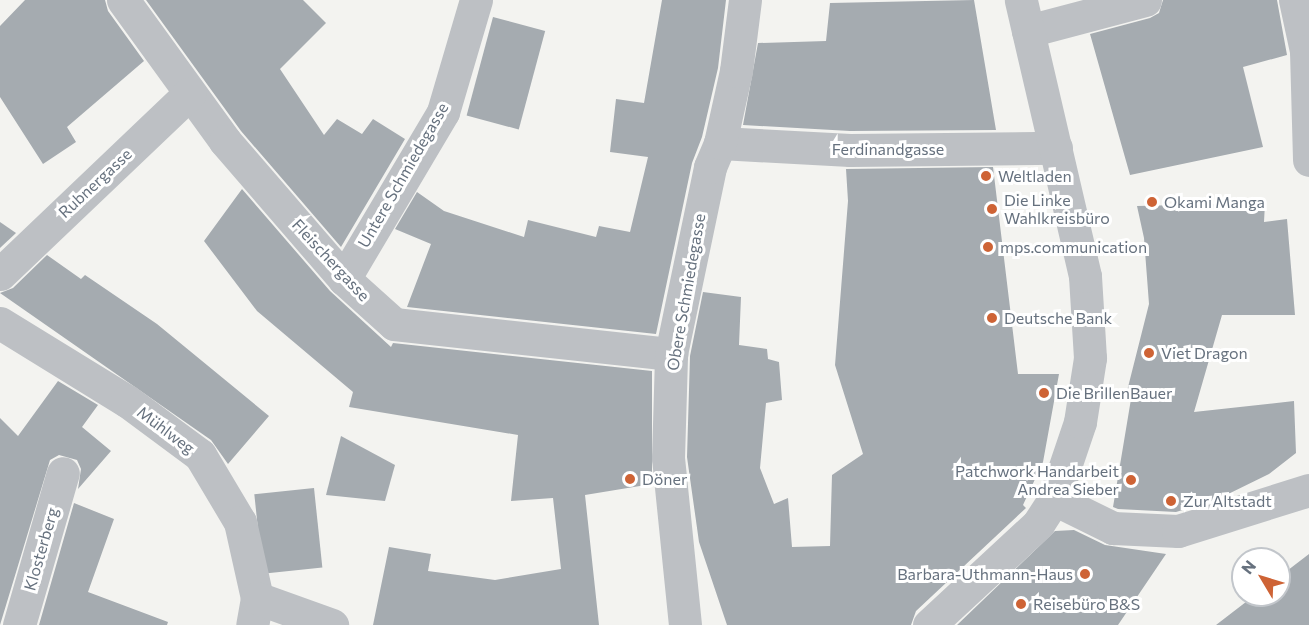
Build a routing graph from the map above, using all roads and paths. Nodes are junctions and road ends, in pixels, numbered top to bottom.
1 (123, 0) edge
2 (476, 0) edge
3 (745, 0) edge
4 (1145, 0) edge
5 (1294, 0) edge
6 (1024, 15) edge
7 (1308, 52) edge
8 (190, 93) junction
9 (720, 143) junction
10 (1056, 148) junction
11 (1309, 160) edge
12 (0, 274) edge
13 (344, 279) junction
14 (0, 323) edge
15 (672, 354) junction
16 (63, 473) dead end
17 (1309, 490) edge
18 (1054, 499) junction
19 (254, 611) edge
20 (329, 623) edge
21 (19, 625) edge
22 (684, 625) edge
23 (929, 625) edge

1 - 8 street, Fleischergasse
2 - 13 street, Untere Schmiedegasse
3 - 9 street, Obere Schmiedegasse
4 - 6 street
5 - 7 street
6 - 10 street
7 - 11 street
8 - 12 street, Rubnergasse
8 - 13 street, Fleischergasse
9 - 10 street, Ferdinandgasse
9 - 15 street, Obere Schmiedegasse
10 - 18 street
13 - 15 street, Fleischergasse
14 - 19 street, Mühlweg
15 - 22 street, Obere Schmiedegasse
16 - 21 street, Klosterberg
17 - 18 street
18 - 23 street
19 - 20 street, Mühlweg

